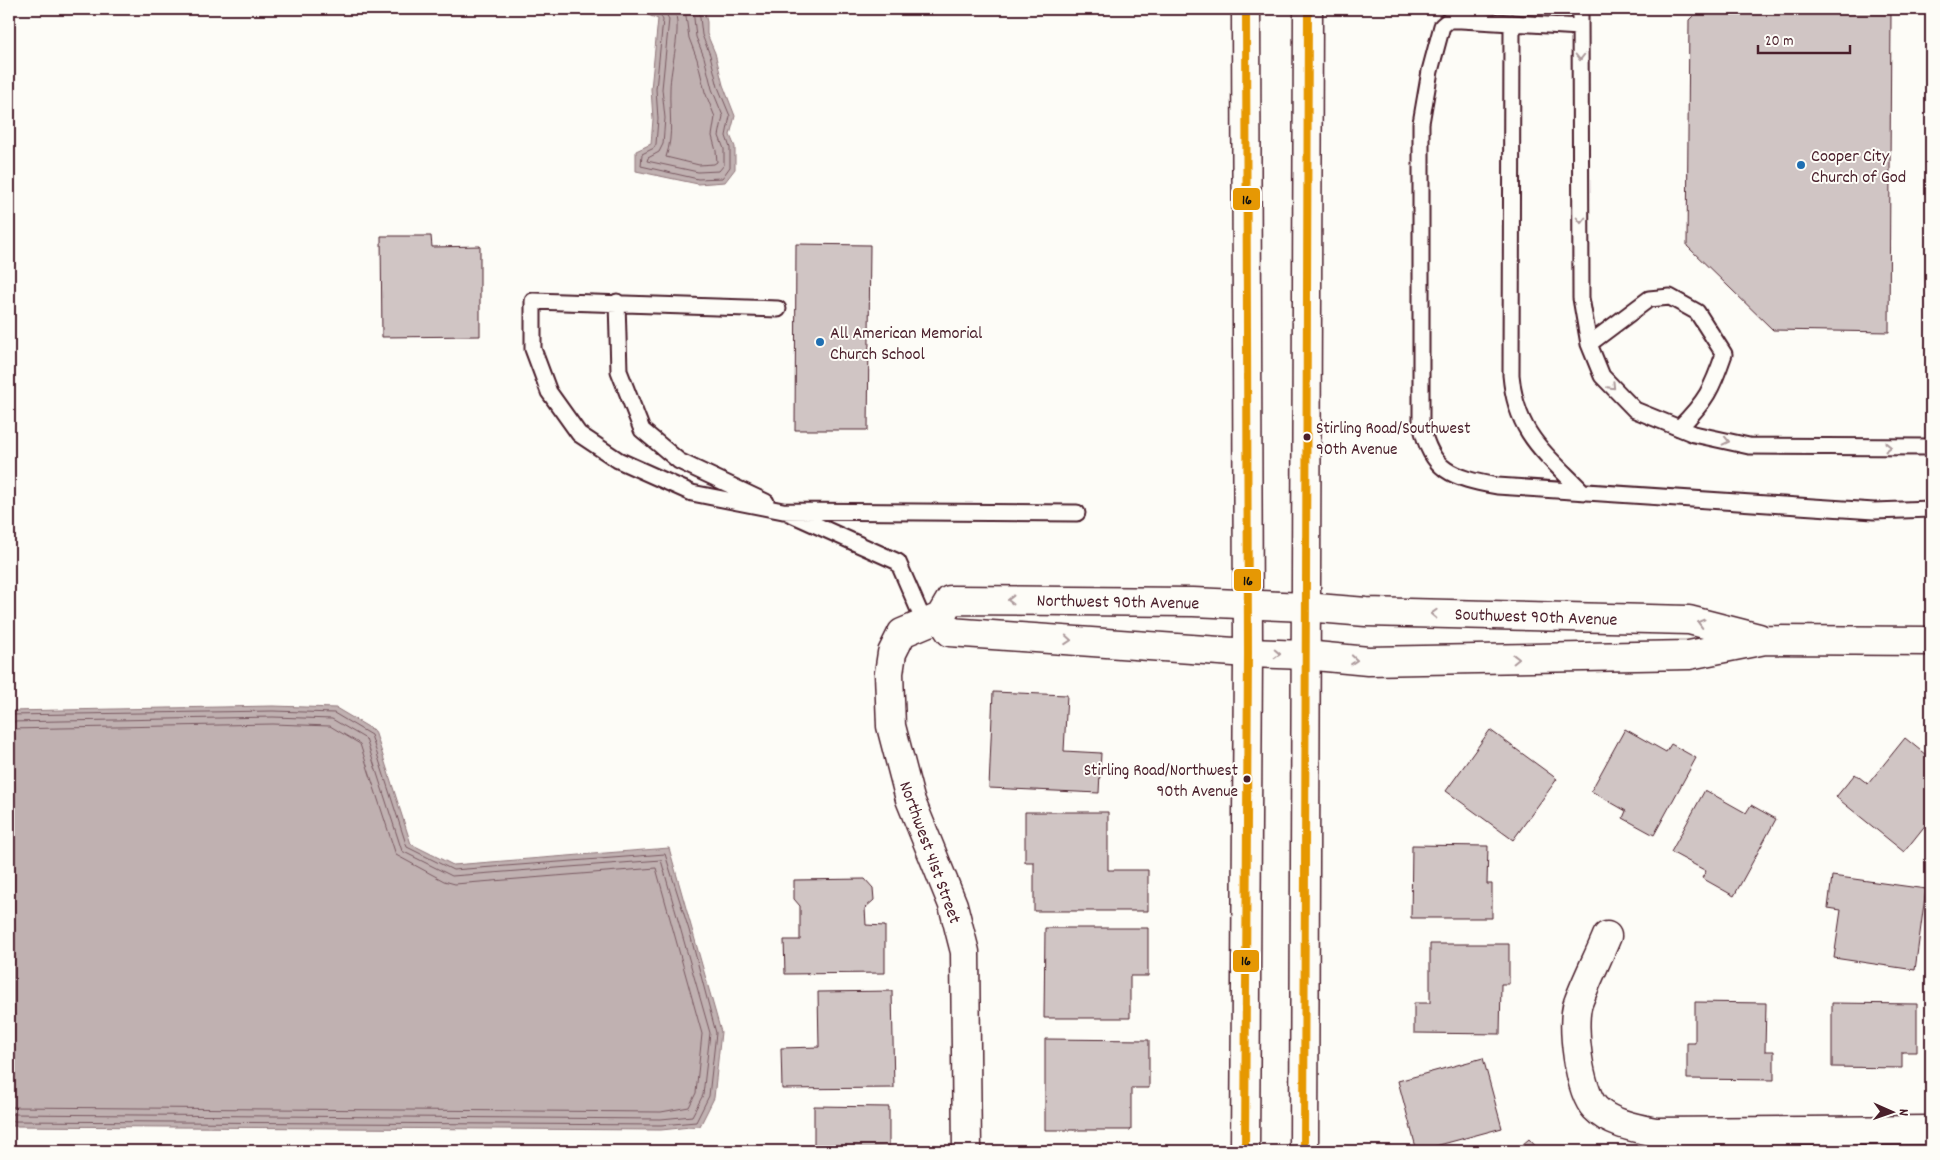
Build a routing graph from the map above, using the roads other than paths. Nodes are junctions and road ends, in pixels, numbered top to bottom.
1 (1246, 9) edge
2 (1308, 9) edge
3 (1580, 9) edge
4 (1512, 23) junction
5 (1580, 26) junction
6 (617, 302) junction
7 (778, 309) dead end
8 (1589, 344) junction
9 (1679, 428) junction
10 (1931, 447) edge
11 (1582, 491) junction
12 (1931, 509) edge
13 (783, 510) junction
14 (1077, 513) dead end
15 (1247, 604) junction
16 (1305, 607) junction
17 (932, 619) junction
18 (1765, 640) junction
19 (1931, 641) edge
20 (1248, 653) junction
21 (1305, 655) junction
22 (889, 673) joint
23 (1607, 936) dead end
24 (1931, 1130) edge
25 (967, 1151) edge
26 (1245, 1151) edge
27 (1304, 1151) edge

1 - 15 street
2 - 16 street
3 - 5 lane
4 - 5 lane
4 - 11 lane
4 - 11 lane
5 -> 8 lane
6 - 7 lane
6 - 13 lane
6 - 13 lane
8 -> 9 lane
8 - 9 lane
9 -> 10 lane
11 - 12 lane
13 - 14 lane
13 - 17 lane
15 - 16 street, Northwest 90th Avenue
15 -> 17 street, Northwest 90th Avenue
15 - 20 street
18 -> 16 street, Southwest 90th Avenue
16 - 21 street
17 -> 20 street
17 - 22 street, Northwest 90th Avenue
18 - 19 street, Southwest 90th Avenue
21 -> 18 street, Southwest 90th Avenue
20 -> 21 street
20 - 26 street
21 - 27 street
22 - 25 street, Northwest 41st Street
23 - 24 street

